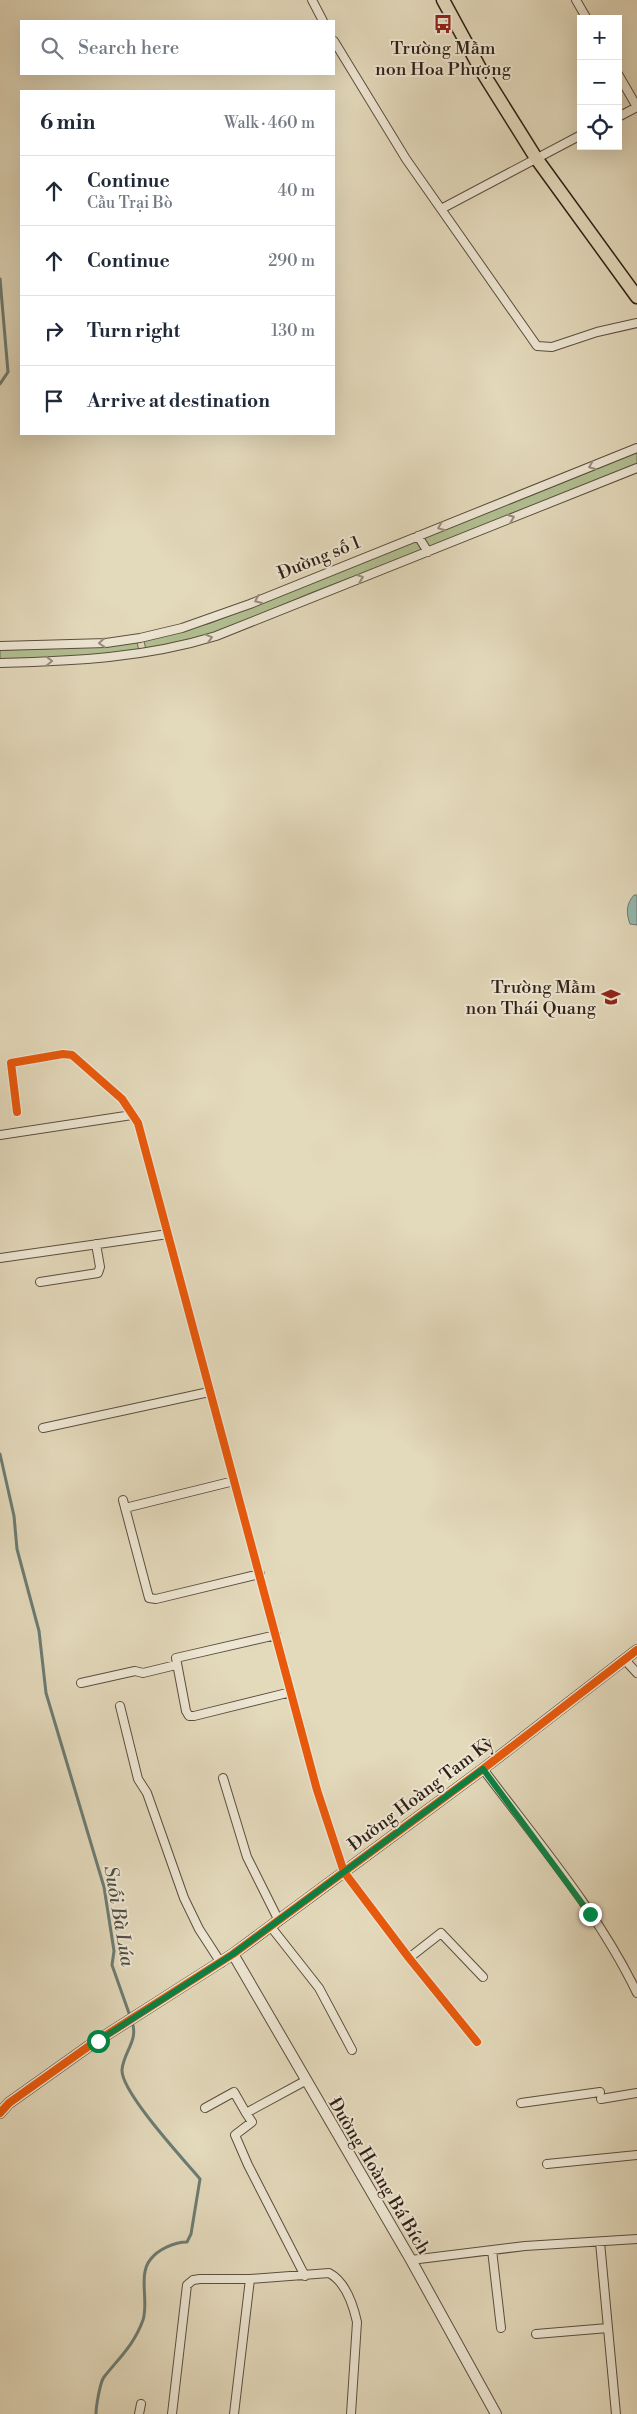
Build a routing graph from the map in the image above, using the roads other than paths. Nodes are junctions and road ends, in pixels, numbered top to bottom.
1 (312, 0) edge
2 (443, 0) edge
3 (576, 0) edge
4 (585, 15) edge
5 (322, 20) edge
6 (335, 43) edge
7 (622, 81) edge
8 (637, 107) edge
9 (622, 115) edge
10 (577, 137) edge
11 (536, 158) junction
12 (441, 209) junction
13 (637, 297) edge
14 (637, 323) edge
15 (637, 448) edge
16 (637, 468) edge
17 (418, 536) junction
18 (428, 552) junction
19 (140, 638) junction
20 (0, 646) edge
21 (143, 654) junction
22 (0, 663) edge
23 (18, 1112) dead end
24 (132, 1115) junction
25 (0, 1135) edge
26 (168, 1234) junction
27 (96, 1244) junction
28 (0, 1258) edge
29 (40, 1282) dead end
30 (210, 1392) junction
31 (42, 1428) dead end
32 (234, 1481) junction
33 (260, 1574) junction
34 (276, 1635) junction
35 (637, 1650) edge
36 (625, 1660) junction
37 (176, 1665) junction
38 (637, 1673) edge
39 (81, 1683) dead end
40 (291, 1692) junction
41 (120, 1706) dead end
42 (483, 1769) junction
43 (223, 1778) dead end
44 (344, 1872) junction
45 (275, 1924) junction
46 (233, 1954) junction
47 (409, 1958) junction
48 (221, 1963) junction
49 (483, 1977) dead end
50 (637, 1993) edge
51 (477, 2042) dead end
52 (352, 2050) dead end
53 (305, 2081) junction
54 (637, 2093) edge
55 (521, 2104) dead end
56 (205, 2108) dead end
57 (0, 2113) edge
58 (246, 2113) junction
59 (637, 2155) edge
60 (547, 2164) dead end
61 (637, 2239) edge
62 (600, 2242) junction
63 (492, 2250) junction
64 (411, 2260) junction
65 (305, 2276) junction
66 (250, 2279) junction
67 (501, 2328) dead end
68 (608, 2328) junction
69 (536, 2334) dead end
70 (140, 2404) dead end
71 (139, 2414) edge
72 (172, 2414) edge
73 (234, 2414) edge
74 (351, 2414) edge
75 (496, 2414) edge
76 (616, 2414) edge

1 - 5 street
2 - 11 main road
3 - 4 street
6 - 12 street
7 - 8 street
8 - 9 street
10 - 11 street
11 - 12 street
11 - 13 main road
12 - 14 street
15 -> 17 street, Đường số 1
18 -> 16 street, Đường số 1
17 - 18 street
17 -> 19 street, Đường số 1
21 -> 18 street, Đường số 1
19 -> 20 street, Đường số 1
19 - 21 street
22 -> 21 street, Đường số 1
23 - 24 street
24 - 25 street
24 - 26 street
26 - 27 street
26 - 30 street
27 - 28 street
27 - 29 street
30 - 31 street
30 - 32 street
32 - 33 street
32 - 33 street
33 - 34 street
34 - 37 street
34 - 40 street
35 - 36 street, Đường Hoàng Tam Kỳ
36 - 38 street
36 - 42 street, Đường Hoàng Tam Kỳ
37 - 39 street
37 - 40 street
40 - 44 street
41 - 48 street
42 - 44 street, Đường Hoàng Tam Kỳ
42 - 50 street
43 - 45 street
44 - 45 street, Đường Hoàng Tam Kỳ
44 - 47 street
45 - 46 street, Đường Hoàng Tam Kỳ
45 - 52 street
46 - 48 street, Đường Hoàng Tam Kỳ
46 - 53 street, Đường Hoàng Bá Bích
47 - 49 street
47 - 51 street
48 - 57 street, Đường Hoàng Tam Kỳ
53 - 58 street
53 - 64 street, Đường Hoàng Bá Bích
54 - 55 street
56 - 58 street
58 - 65 street
59 - 60 street
61 - 62 street
62 - 63 street
62 - 68 street
63 - 64 street
63 - 67 street
64 - 75 street, Đường Hoàng Bá Bích
65 - 66 street
65 - 74 street
66 - 72 street
66 - 73 street
68 - 69 street
68 - 76 street
70 - 71 street

